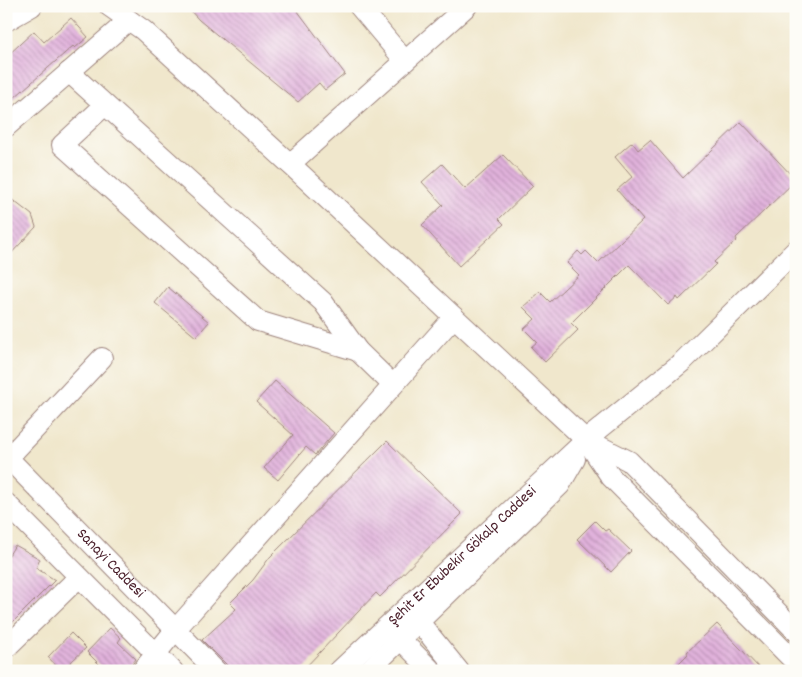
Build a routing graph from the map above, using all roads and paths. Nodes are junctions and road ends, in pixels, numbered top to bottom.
1 (32, 6) edge
2 (109, 6) edge
3 (358, 6) edge
4 (467, 6) edge
5 (129, 20) junction
6 (6, 22) edge
7 (405, 62) junction
8 (69, 72) junction
9 (105, 104) junction
10 (6, 127) edge
11 (290, 164) junction
12 (796, 250) edge
13 (454, 317) junction
14 (358, 351) junction
15 (102, 358) dead end
16 (393, 385) junction
17 (586, 440) junction
18 (7, 458) edge
19 (6, 503) edge
20 (79, 577) junction
21 (419, 622) junction
22 (176, 629) junction
23 (796, 631) edge
24 (400, 640) junction
25 (6, 648) edge
26 (157, 655) junction
27 (796, 663) edge
28 (142, 671) edge
29 (173, 671) edge
30 (216, 671) edge
31 (338, 671) edge
32 (368, 671) edge
33 (432, 671) edge
34 (459, 671) edge

1 - 6 street
2 - 5 street
3 - 7 street
4 - 7 street
5 - 8 street
5 - 11 street
7 - 11 street
8 - 9 street
8 - 10 street
9 - 14 street
9 - 14 street
11 - 13 street
12 - 17 street, Şehit Er Ebubekir Gökalp Caddesi
13 - 16 street
13 - 17 street
14 - 16 street
15 - 18 street
16 - 22 street
17 - 21 street, Şehit Er Ebubekir Gökalp Caddesi
17 - 23 street
17 - 27 street
17 - 31 street, Şehit Er Ebubekir Gökalp Caddesi
18 - 22 street, Sanayi Caddesi
19 - 20 street, Sanayi Caddesi
20 - 25 street
20 - 26 street, Sanayi Caddesi
21 - 24 street, Şehit Er Ebubekir Gökalp Caddesi
21 - 34 street
22 - 26 street
22 - 30 street, Sanayi Caddesi
24 - 32 street, Şehit Er Ebubekir Gökalp Caddesi
24 - 33 street
26 - 28 street
26 - 29 street, Sanayi Caddesi

